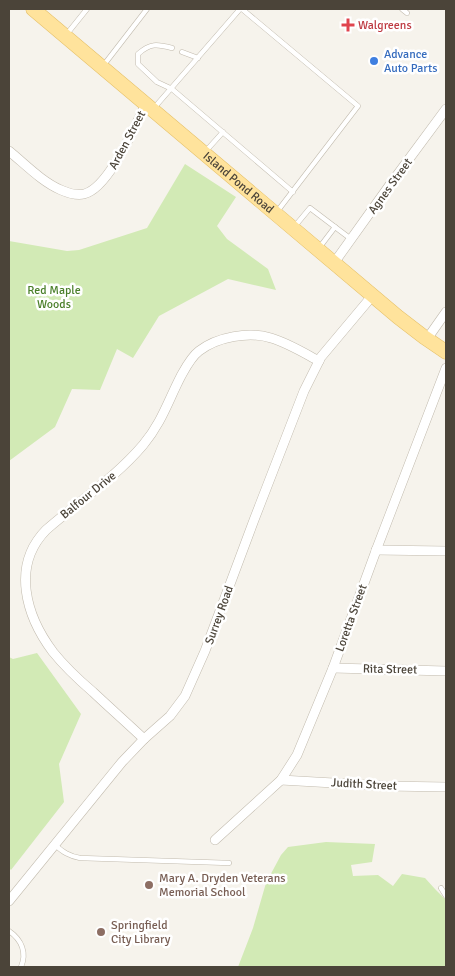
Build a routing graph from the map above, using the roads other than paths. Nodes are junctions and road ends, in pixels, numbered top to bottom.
1 (87, 9) edge
2 (147, 9) edge
3 (241, 9) edge
4 (402, 9) edge
5 (40, 11) edge
6 (407, 13) dead end
7 (65, 36) junction
8 (172, 48) dead end
9 (182, 52) dead end
10 (198, 58) junction
11 (102, 67) junction
12 (172, 89) junction
13 (149, 107) junction
14 (446, 109) edge
15 (223, 132) junction
16 (9, 151) edge
17 (204, 153) junction
18 (293, 192) junction
19 (275, 214) junction
20 (335, 227) junction
21 (293, 229) junction
22 (351, 239) junction
23 (318, 249) junction
24 (334, 263) junction
25 (372, 295) junction
26 (446, 312) edge
27 (427, 339) junction
28 (446, 352) edge
29 (319, 361) junction
30 (446, 368) edge
31 (376, 550) junction
32 (446, 551) edge
33 (333, 668) junction
34 (446, 671) edge
35 (144, 739) junction
36 (281, 780) junction
37 (446, 787) edge
38 (215, 840) dead end
39 (54, 844) junction
40 (229, 863) dead end
41 (441, 888) dead end
42 (446, 896) edge
43 (9, 901) edge
44 (9, 931) edge
45 (21, 967) edge

1 - 7 lane
2 - 11 lane
3 - 10 lane
3 - 18 lane
4 - 6 lane
5 - 7 main road, Island Pond Road
7 - 11 main road, Island Pond Road
8 - 12 lane
9 - 10 lane
10 - 12 lane
11 - 13 main road, Island Pond Road
12 - 13 lane
12 - 15 lane
13 - 16 street, Arden Street
13 - 17 main road, Island Pond Road
14 - 22 street, Agnes Street
15 - 17 lane
15 - 18 lane
17 - 19 main road, Island Pond Road
18 - 19 lane
19 - 21 main road, Island Pond Road
20 - 21 lane
20 - 22 lane
20 - 23 lane
21 - 23 main road, Island Pond Road
22 - 24 street, Agnes Street
23 - 24 main road, Island Pond Road
24 - 25 main road, Island Pond Road
25 - 27 main road, Island Pond Road
25 - 29 street, Surrey Road
26 - 27 street
27 - 28 main road, Island Pond Road
29 - 35 street, Surrey Road
29 - 35 street, Balfour Drive
30 - 31 street, Loretta Street
31 - 32 street
31 - 33 street, Loretta Street
33 - 34 street, Rita Street
33 - 36 street, Loretta Street
35 - 39 street, Surrey Road
36 - 37 street, Judith Street
36 - 38 street, Loretta Street
39 - 40 lane
39 - 43 street, Surrey Road
41 - 42 lane
44 - 45 lane

